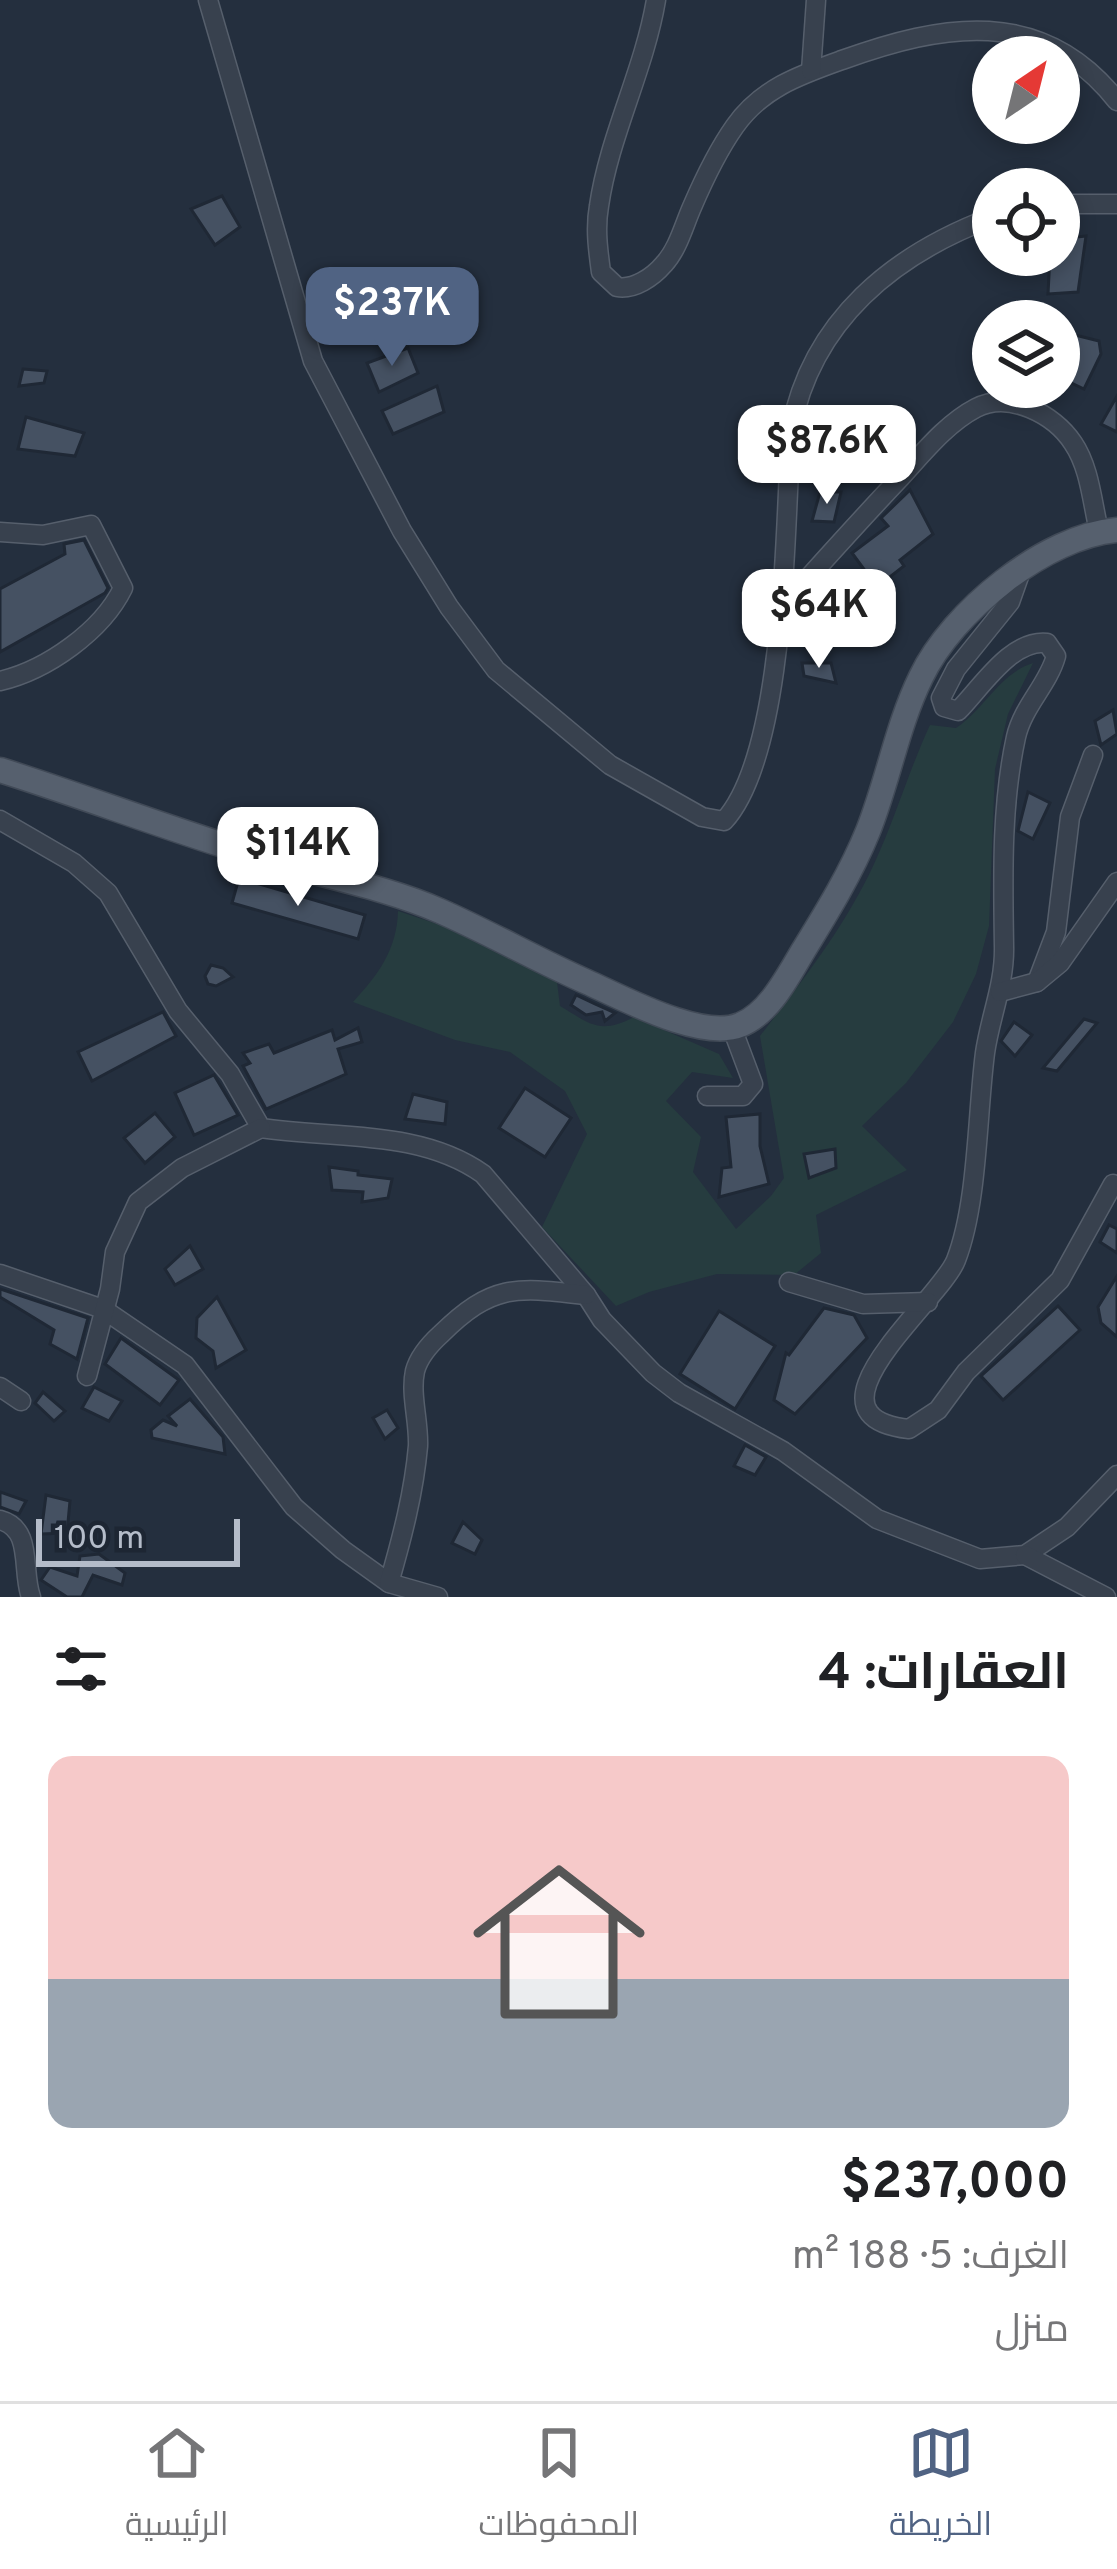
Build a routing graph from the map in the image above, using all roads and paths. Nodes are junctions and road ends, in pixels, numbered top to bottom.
1 (208, 0) edge
2 (656, 0) edge
3 (816, 0) edge
4 (812, 71) junction
5 (1117, 100) edge
6 (1080, 204) edge
7 (1117, 204) edge
8 (972, 228) edge
9 (1108, 531) edge
10 (0, 532) edge
11 (1022, 568) junction
12 (782, 608) junction
13 (0, 681) edge
14 (1093, 754) dead end
15 (0, 770) edge
16 (0, 820) edge
17 (1117, 882) edge
18 (1037, 982) junction
19 (1000, 992) junction
20 (732, 1028) junction
21 (707, 1096) dead end
22 (261, 1127) junction
23 (1113, 1184) dead end
24 (0, 1274) edge
25 (789, 1282) dead end
26 (586, 1295) junction
27 (928, 1302) junction
28 (103, 1309) junction
29 (87, 1376) dead end
30 (0, 1388) edge
31 (21, 1401) dead end
32 (1117, 1475) edge
33 (0, 1520) edge
34 (1025, 1555) junction
35 (389, 1582) junction
36 (32, 1597) edge
37 (439, 1597) edge
38 (1106, 1597) edge

1 - 12 street
2 - 4 street
3 - 4 street
4 - 5 street
6 - 7 street
8 - 12 street
9 - 11 main road
9 - 12 street
10 - 13 street
11 - 19 street
11 - 20 main road
14 - 18 street
15 - 20 main road
16 - 22 street
17 - 18 street
18 - 19 street
19 - 27 street
20 - 21 street
22 - 26 street
22 - 28 street
23 - 27 street
24 - 28 street
25 - 27 street
26 - 34 street
26 - 35 street
28 - 29 street
28 - 35 street
30 - 31 street
32 - 34 street
33 - 36 street
34 - 38 street
35 - 37 street

